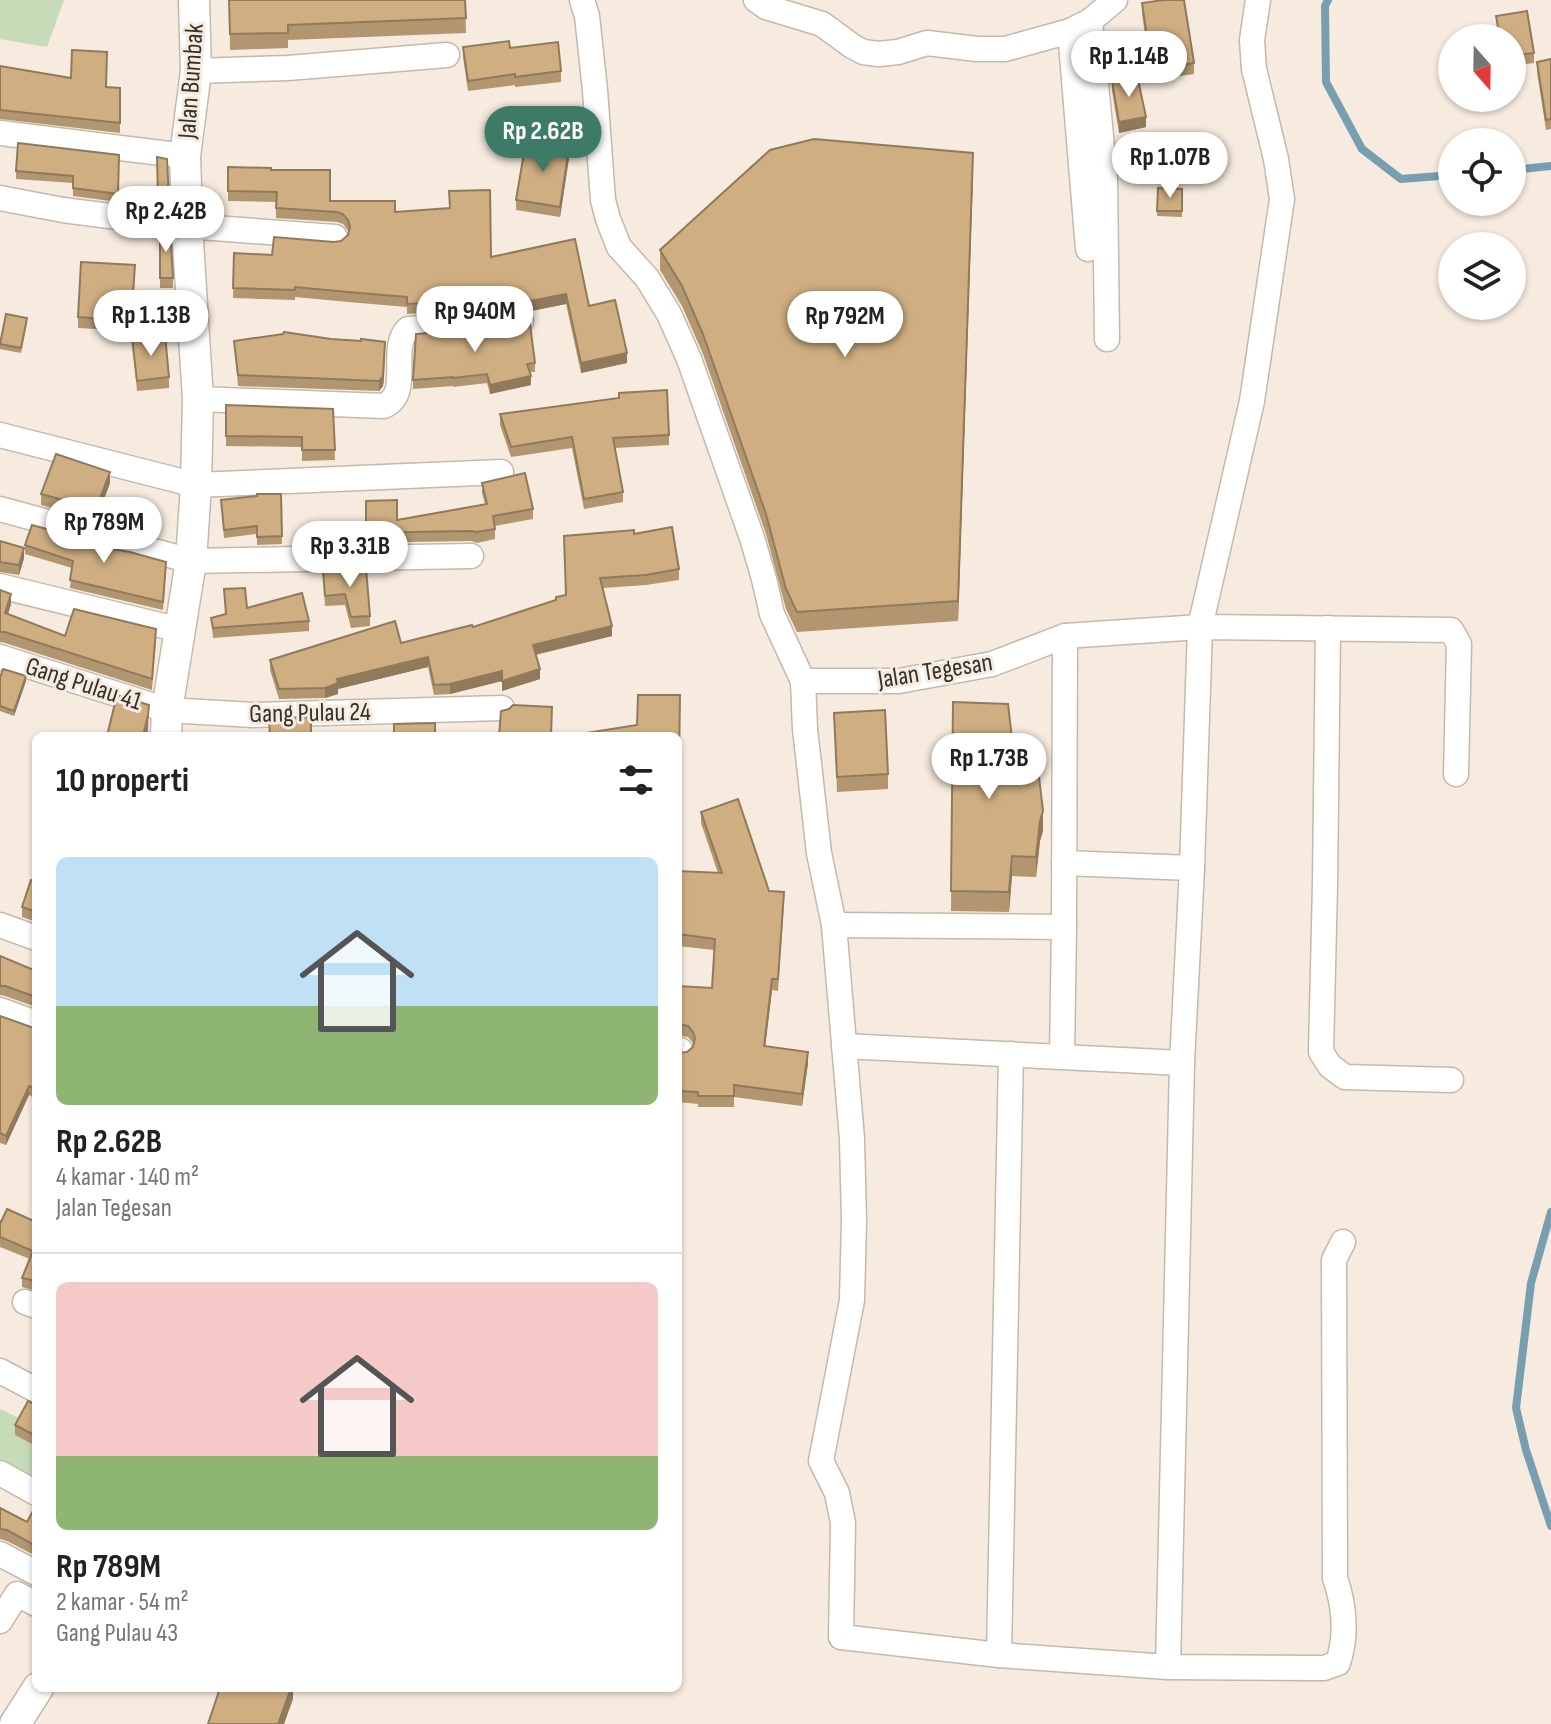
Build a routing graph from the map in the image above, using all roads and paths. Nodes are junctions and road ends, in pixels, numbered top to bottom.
1 (194, 0) edge
2 (582, 0) edge
3 (756, 0) edge
4 (1115, 0) edge
5 (1258, 0) edge
6 (1080, 26) junction
7 (447, 55) dead end
8 (196, 71) junction
9 (0, 133) edge
10 (185, 156) junction
11 (0, 198) edge
12 (187, 226) junction
13 (335, 237) dead end
14 (1088, 249) dead end
15 (521, 321) dead end
16 (1107, 339) dead end
17 (198, 399) junction
18 (0, 435) edge
19 (501, 472) dead end
20 (196, 485) junction
21 (0, 509) edge
22 (471, 556) dead end
23 (191, 561) junction
24 (0, 586) edge
25 (1200, 627) junction
26 (1328, 628) junction
27 (180, 630) junction
28 (1065, 636) junction
29 (0, 657) edge
30 (803, 681) junction
31 (502, 708) edge
32 (166, 723) edge
33 (1456, 774) dead end
34 (1064, 863) junction
35 (1192, 868) junction
36 (0, 925) edge
37 (834, 925) junction
38 (1064, 927) junction
39 (32, 937) edge
40 (0, 1010) edge
41 (32, 1022) edge
42 (844, 1046) junction
43 (1011, 1054) junction
44 (1062, 1056) junction
45 (1182, 1063) junction
46 (1451, 1080) dead end
47 (1343, 1242) dead end
48 (0, 1371) edge
49 (32, 1388) edge
50 (0, 1473) edge
51 (32, 1491) edge
52 (0, 1554) edge
53 (32, 1571) edge
54 (32, 1602) edge
55 (0, 1621) edge
56 (999, 1655) junction
57 (1168, 1667) junction
58 (35, 1692) edge
59 (15, 1724) edge

1 - 8 street, Jalan Bumbak
2 - 30 street
3 - 6 street
4 - 6 street
5 - 25 street
6 - 14 street
6 - 16 street
7 - 8 street
8 - 10 street, Jalan Bumbak
9 - 10 street
10 - 12 street, Jalan Bumbak
11 - 12 street
12 - 13 street
12 - 17 street, Jalan Bumbak
15 - 17 street
17 - 20 street, Jalan Bumbak
18 - 20 street
19 - 20 street
20 - 23 street, Jalan Bumbak
21 - 23 street
22 - 23 street
23 - 27 street, Jalan Bumbak
24 - 27 street
25 - 26 street, Jalan Tegesan
25 - 28 street, Jalan Tegesan
25 - 35 street
26 - 33 street, Jalan Tegesan
26 - 46 street
27 - 32 street, Jalan Bumbak
28 - 30 street, Jalan Tegesan
28 - 34 street
29 - 32 street, Gang Pulau 41
30 - 37 street
31 - 32 street, Gang Pulau 24
34 - 35 street
34 - 38 street
35 - 45 street
36 - 39 street
37 - 38 street
37 - 42 street
38 - 44 street
40 - 41 street
42 - 43 street
42 - 56 street
43 - 44 street
43 - 56 street
44 - 45 street
45 - 57 street
47 - 57 street
48 - 49 street
50 - 51 street
52 - 53 street
54 - 55 street
56 - 57 street
58 - 59 street

